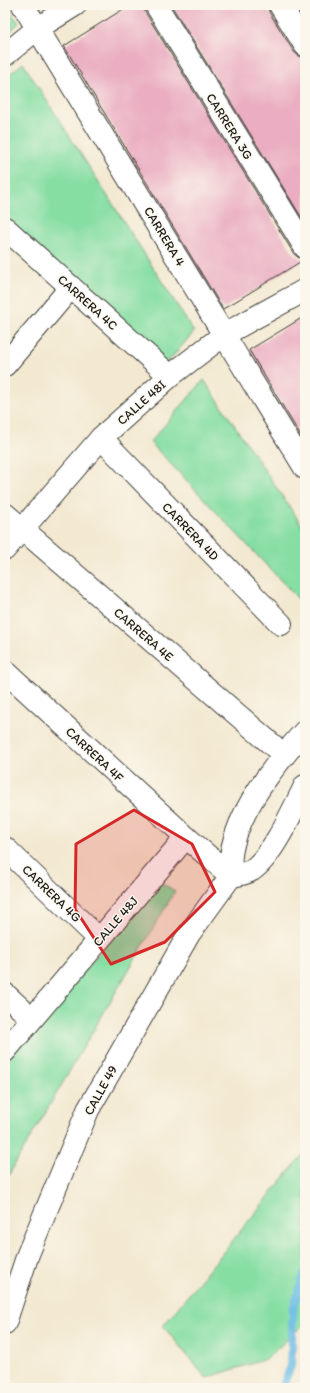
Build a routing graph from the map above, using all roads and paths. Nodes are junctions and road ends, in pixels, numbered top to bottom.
1 (23, 5) edge
2 (75, 5) edge
3 (156, 5) edge
4 (280, 5) edge
5 (38, 28) junction
6 (305, 45) edge
7 (5, 55) edge
8 (6, 230) edge
9 (305, 247) edge
10 (71, 287) junction
11 (305, 290) edge
12 (225, 334) junction
13 (5, 366) edge
14 (170, 376) junction
15 (101, 438) junction
16 (305, 468) edge
17 (5, 514) edge
18 (23, 529) junction
19 (5, 549) edge
20 (281, 624) dead end
21 (5, 671) edge
22 (305, 731) edge
23 (284, 755) junction
24 (305, 786) edge
25 (186, 837) junction
26 (5, 848) edge
27 (231, 876) junction
28 (99, 939) junction
29 (5, 994) edge
30 (32, 1019) junction
31 (5, 1051) edge
32 (5, 1323) edge

1 - 5 street, CARRERA 4
2 - 5 street
3 - 9 street, CARRERA 3G
4 - 6 street
5 - 7 street
5 - 12 street, CARRERA 4
8 - 10 street, CARRERA 4C
10 - 13 street
10 - 14 street, CARRERA 4C
11 - 12 street, CALLE 48I
12 - 14 street, CALLE 48I
12 - 16 street, CARRERA 4
14 - 15 street, CALLE 48I
15 - 18 street, CALLE 48I
15 - 20 street, CARRERA 4D
17 - 18 street, CARRERA 4E
18 - 19 street, CALLE 48I
18 - 23 street, CARRERA 4E
21 - 25 street, CARRERA 4F
22 - 23 street
23 - 27 street
24 - 27 street
25 - 27 street
25 - 28 street, CALLE 48J
26 - 28 street, CARRERA 4G
27 - 32 street, CALLE 49
28 - 30 street, CALLE 48J
29 - 30 street
30 - 31 street, CALLE 48J

